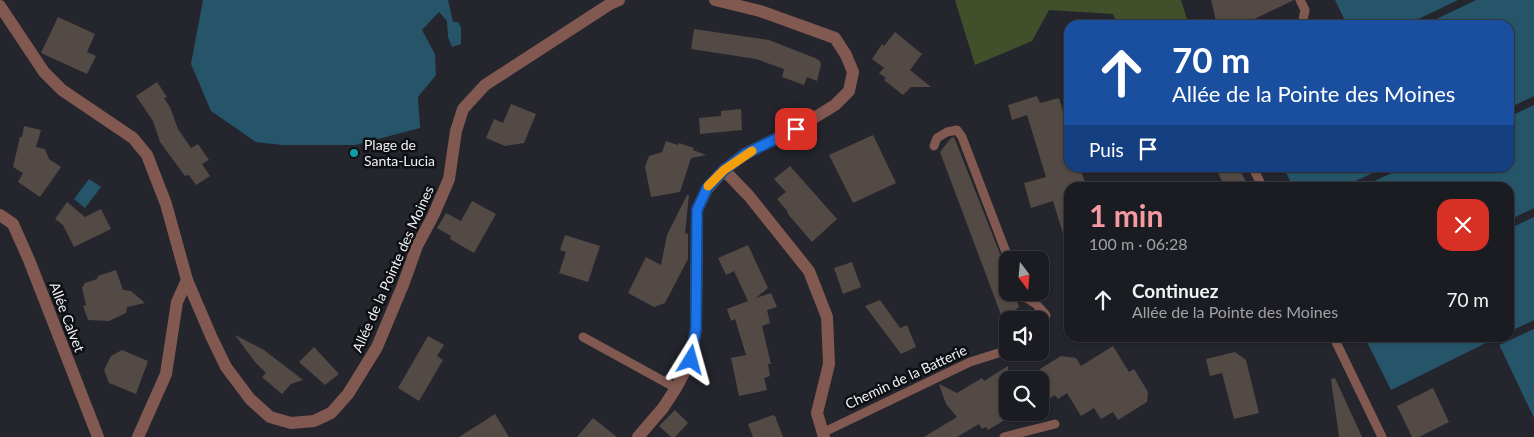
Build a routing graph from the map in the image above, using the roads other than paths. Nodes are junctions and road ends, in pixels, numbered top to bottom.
1 (619, 0) edge
2 (715, 0) edge
3 (1300, 0) edge
4 (0, 6) edge
5 (1303, 20) edge
6 (934, 146) dead end
7 (724, 170) junction
8 (0, 214) edge
9 (1006, 251) edge
10 (187, 280) junction
11 (1031, 301) edge
12 (1042, 311) edge
13 (583, 338) dead end
14 (1336, 342) edge
15 (999, 353) edge
16 (676, 388) junction
17 (1055, 424) dead end
18 (823, 435) edge
19 (98, 437) edge
20 (138, 437) edge
21 (638, 437) edge
22 (1004, 437) edge
23 (1382, 437) edge

1 - 10 street, Allée de la Pointe des Moines
2 - 7 street
3 - 5 lane
4 - 10 street, Allée de la Pointe des Moines
6 - 9 lane
7 - 16 street
7 - 18 street
8 - 19 street, Allée Calvet
10 - 20 street
11 - 12 lane
13 - 16 lane
14 - 23 lane
15 - 18 lane, Chemin de la Batterie
16 - 21 street
17 - 22 lane

